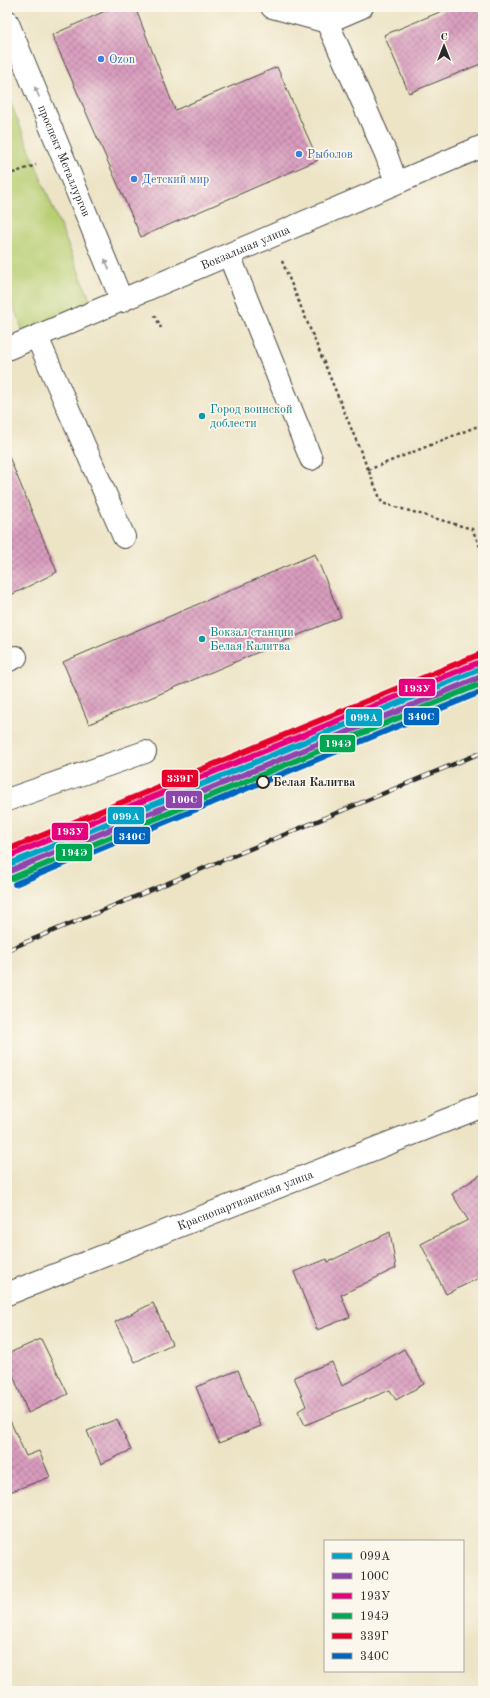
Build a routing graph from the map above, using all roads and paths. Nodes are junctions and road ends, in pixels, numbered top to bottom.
1 (18, 7) edge
2 (272, 7) edge
3 (362, 7) edge
4 (7, 13) edge
5 (7, 21) edge
6 (327, 22) junction
7 (483, 146) edge
8 (396, 182) junction
9 (275, 233) junction
10 (229, 254) junction
11 (122, 301) junction
12 (36, 337) junction
13 (7, 349) edge
14 (483, 424) edge
15 (311, 459) dead end
16 (368, 470) junction
17 (124, 537) dead end
18 (483, 553) edge
19 (145, 752) dead end
20 (7, 800) edge
21 (483, 1106) edge
22 (7, 1294) edge

1 - 4 street
2 - 6 street
3 - 6 street
11 -> 5 street, проспект Металлургов
6 - 8 street
7 - 8 street, Вокзальная улица
8 - 9 street, Вокзальная улица
9 - 10 street, Вокзальная улица
9 - 16 path
10 - 11 street, Вокзальная улица
10 - 15 street
11 - 12 street, Вокзальная улица
12 - 13 street, Вокзальная улица
12 - 17 street
14 - 16 path
16 - 18 path
19 - 20 street
21 - 22 street, Краснопартизанская улица

